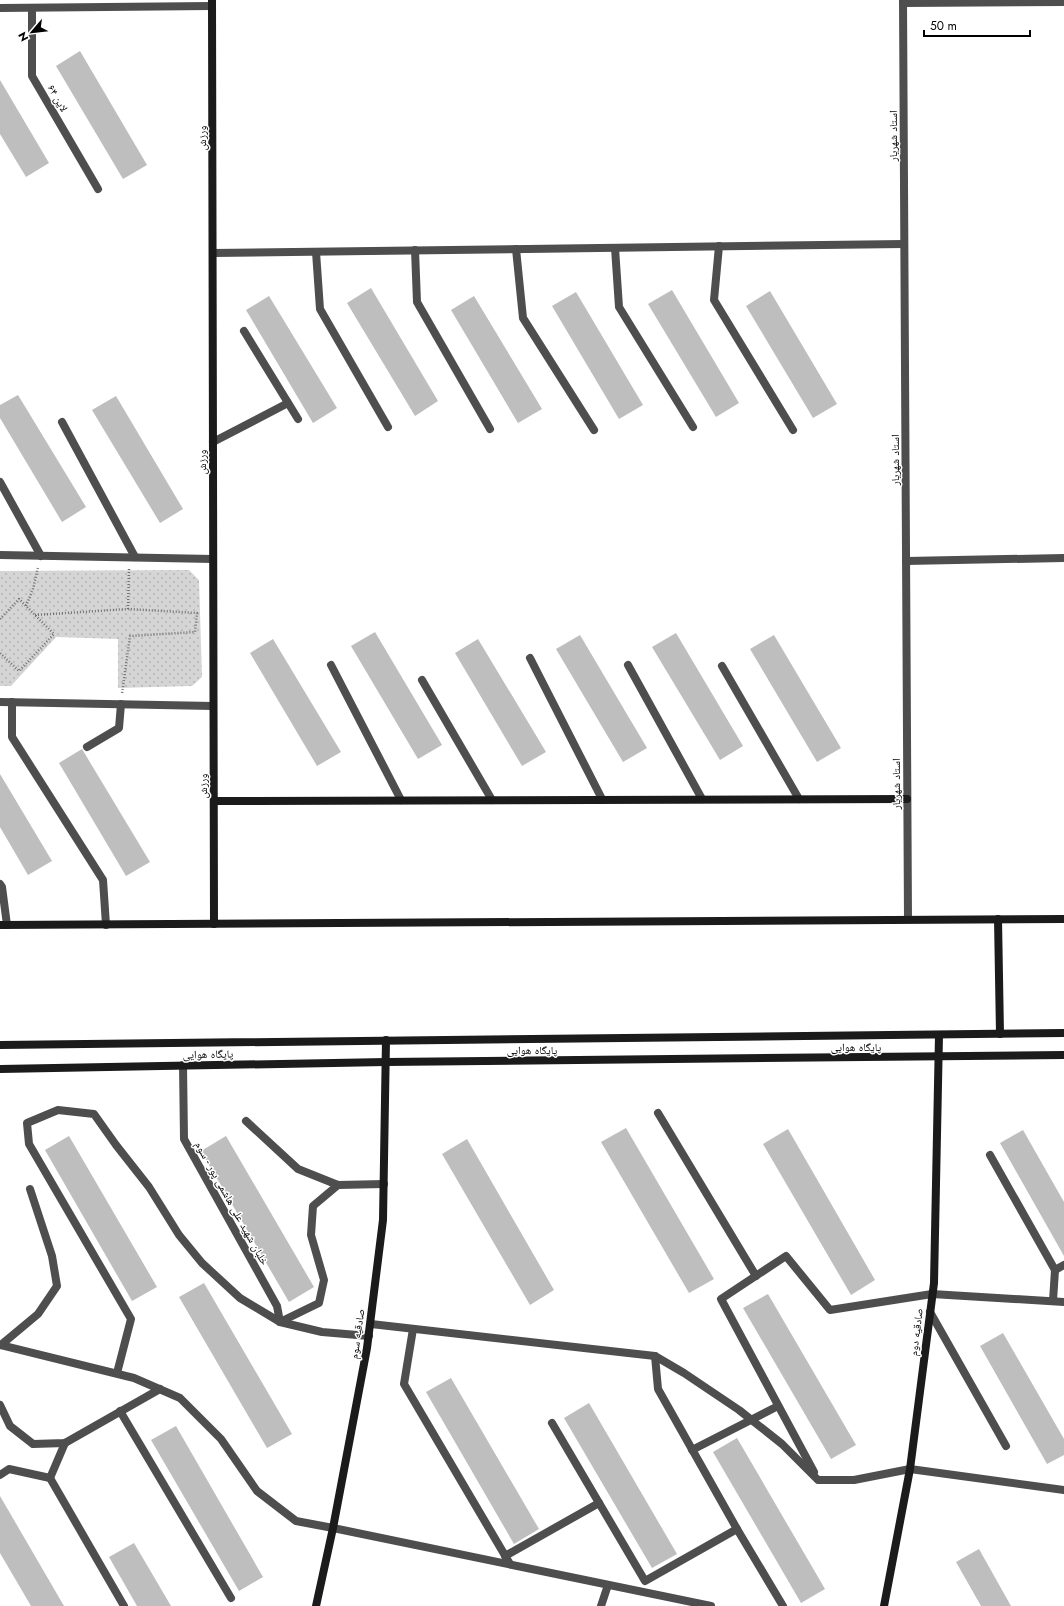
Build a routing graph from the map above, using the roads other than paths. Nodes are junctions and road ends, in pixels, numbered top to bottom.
1 (903, 1) edge
2 (1064, 2) edge
3 (212, 3) edge
4 (0, 8) edge
5 (32, 8) junction
6 (98, 189) dead end
7 (904, 244) junction
8 (719, 246) junction
9 (616, 248) junction
10 (516, 249) junction
11 (415, 250) junction
12 (316, 252) junction
13 (213, 253) junction
14 (244, 331) dead end
15 (288, 403) junction
16 (298, 419) dead end
17 (62, 422) dead end
18 (388, 427) dead end
19 (693, 427) dead end
20 (490, 429) dead end
21 (594, 430) dead end
22 (793, 430) dead end
23 (213, 442) junction
24 (0, 482) edge
25 (0, 555) edge
26 (41, 556) junction
27 (132, 557) junction
28 (1064, 558) edge
29 (213, 559) junction
30 (906, 561) junction
31 (530, 658) dead end
32 (331, 665) dead end
33 (628, 665) dead end
34 (722, 666) dead end
35 (422, 680) dead end
36 (0, 702) edge
37 (12, 702) junction
38 (121, 704) junction
39 (214, 706) junction
40 (87, 747) dead end
41 (602, 799) junction
42 (702, 799) junction
43 (799, 799) junction
44 (907, 799) junction
45 (400, 800) junction
46 (492, 800) junction
47 (214, 801) junction
48 (0, 884) edge
49 (1064, 918) edge
50 (908, 919) junction
51 (998, 919) junction
52 (106, 924) junction
53 (214, 924) junction
54 (3, 925) edge
55 (1064, 1033) edge
56 (1000, 1034) junction
57 (939, 1035) junction
58 (386, 1040) junction
59 (0, 1045) edge
60 (1064, 1055) edge
61 (938, 1057) junction
62 (386, 1062) junction
63 (183, 1065) junction
64 (0, 1069) edge
65 (658, 1112) dead end
66 (246, 1121) dead end
67 (990, 1155) dead end
68 (384, 1184) junction
69 (338, 1185) junction
70 (30, 1189) dead end
71 (1064, 1265) edge
72 (1055, 1270) junction
73 (756, 1276) junction
74 (932, 1294) junction
75 (1053, 1301) junction
76 (1064, 1302) edge
77 (930, 1312) junction
78 (280, 1322) junction
79 (370, 1324) junction
80 (413, 1329) junction
81 (369, 1336) junction
82 (0, 1345) edge
83 (655, 1356) junction
84 (116, 1373) junction
85 (160, 1389) junction
86 (0, 1405) edge
87 (778, 1406) junction
88 (120, 1412) junction
89 (751, 1420) junction
90 (552, 1423) dead end
91 (64, 1442) junction
92 (1006, 1446) dead end
93 (692, 1450) junction
94 (910, 1469) junction
95 (0, 1475) edge
96 (50, 1478) junction
97 (818, 1480) junction
98 (1064, 1490) edge
99 (599, 1503) junction
100 (333, 1528) junction
101 (737, 1529) junction
102 (505, 1556) junction
103 (510, 1564) junction
104 (608, 1585) junction
105 (231, 1598) dead end
106 (124, 1606) edge
107 (316, 1606) edge
108 (602, 1606) edge
109 (711, 1606) edge
110 (783, 1606) edge
111 (884, 1606) edge

1 - 2 street
1 - 7 street, استاد شهریار
3 - 5 street
3 - 13 street, ورزش
4 - 5 street
5 - 6 street, لاین ۶۴
7 - 8 street
7 - 30 street, استاد شهریار
8 - 9 street
8 - 22 street
9 - 10 street
9 - 19 street
10 - 11 street
10 - 21 street
11 - 12 street
11 - 20 street
12 - 13 street
12 - 18 street
13 - 23 street, ورزش
14 - 15 street
15 - 16 street
15 - 23 street
17 - 27 street
23 - 29 street, ورزش
24 - 26 street
25 - 26 street
26 - 27 street
27 - 29 street
28 - 30 street
29 - 39 street, ورزش
30 - 44 street, استاد شهریار
31 - 41 street
32 - 45 street
33 - 42 street
34 - 43 street
35 - 46 street
36 - 37 street
37 - 38 street
37 - 52 street
38 - 39 street
38 - 40 street
39 - 47 street, ورزش
41 - 42 street
41 - 46 street
42 - 43 street
43 - 44 street
44 - 50 street, استاد شهریار
45 - 46 street
45 - 47 street
47 - 53 street, ورزش
48 - 54 street
49 - 51 street
50 - 51 street
50 - 53 street
51 - 56 street
52 - 53 street
52 - 54 street
55 - 56 street, پایگاه هوایی
56 - 57 street, پایگاه هوایی
57 - 58 street, پایگاه هوایی
57 - 61 street, صادقیه دوم
58 - 59 street, پایگاه هوایی
58 - 62 street, صادقیه سوم
60 - 61 street, پایگاه هوایی
61 - 62 street, پایگاه هوایی
61 - 74 street, صادقیه دوم
62 - 63 street, پایگاه هوایی
62 - 68 street, صادقیه سوم
63 - 64 street, پایگاه هوایی
63 - 78 street, خلبان شهید علی هاشمی پور - سوم
65 - 73 street
66 - 69 street
67 - 72 street
68 - 69 street
68 - 79 street, صادقیه سوم
69 - 78 street
70 - 82 street
71 - 72 street
72 - 75 street
73 - 74 street
73 - 87 street
74 - 75 street
74 - 77 street, صادقیه دوم
75 - 76 street
77 - 92 street
77 - 94 street, صادقیه دوم
78 - 81 street
78 - 84 street
79 - 80 street
79 - 81 street, صادقیه سوم
80 - 83 street
80 - 102 street
81 - 100 street, صادقیه سوم
82 - 84 street
83 - 89 street
83 - 93 street
84 - 85 street
85 - 88 street
85 - 100 street
86 - 91 street
87 - 89 street
87 - 97 street
88 - 91 street
88 - 105 street
89 - 93 street
89 - 97 street
90 - 99 street
91 - 96 street
93 - 101 street
94 - 97 street
94 - 98 street
94 - 111 street, صادقیه دوم
95 - 96 street
96 - 106 street
99 - 101 street
99 - 102 street
100 - 103 street
100 - 107 street, صادقیه سوم
101 - 110 street
102 - 103 street
103 - 104 street
104 - 108 street
104 - 109 street

